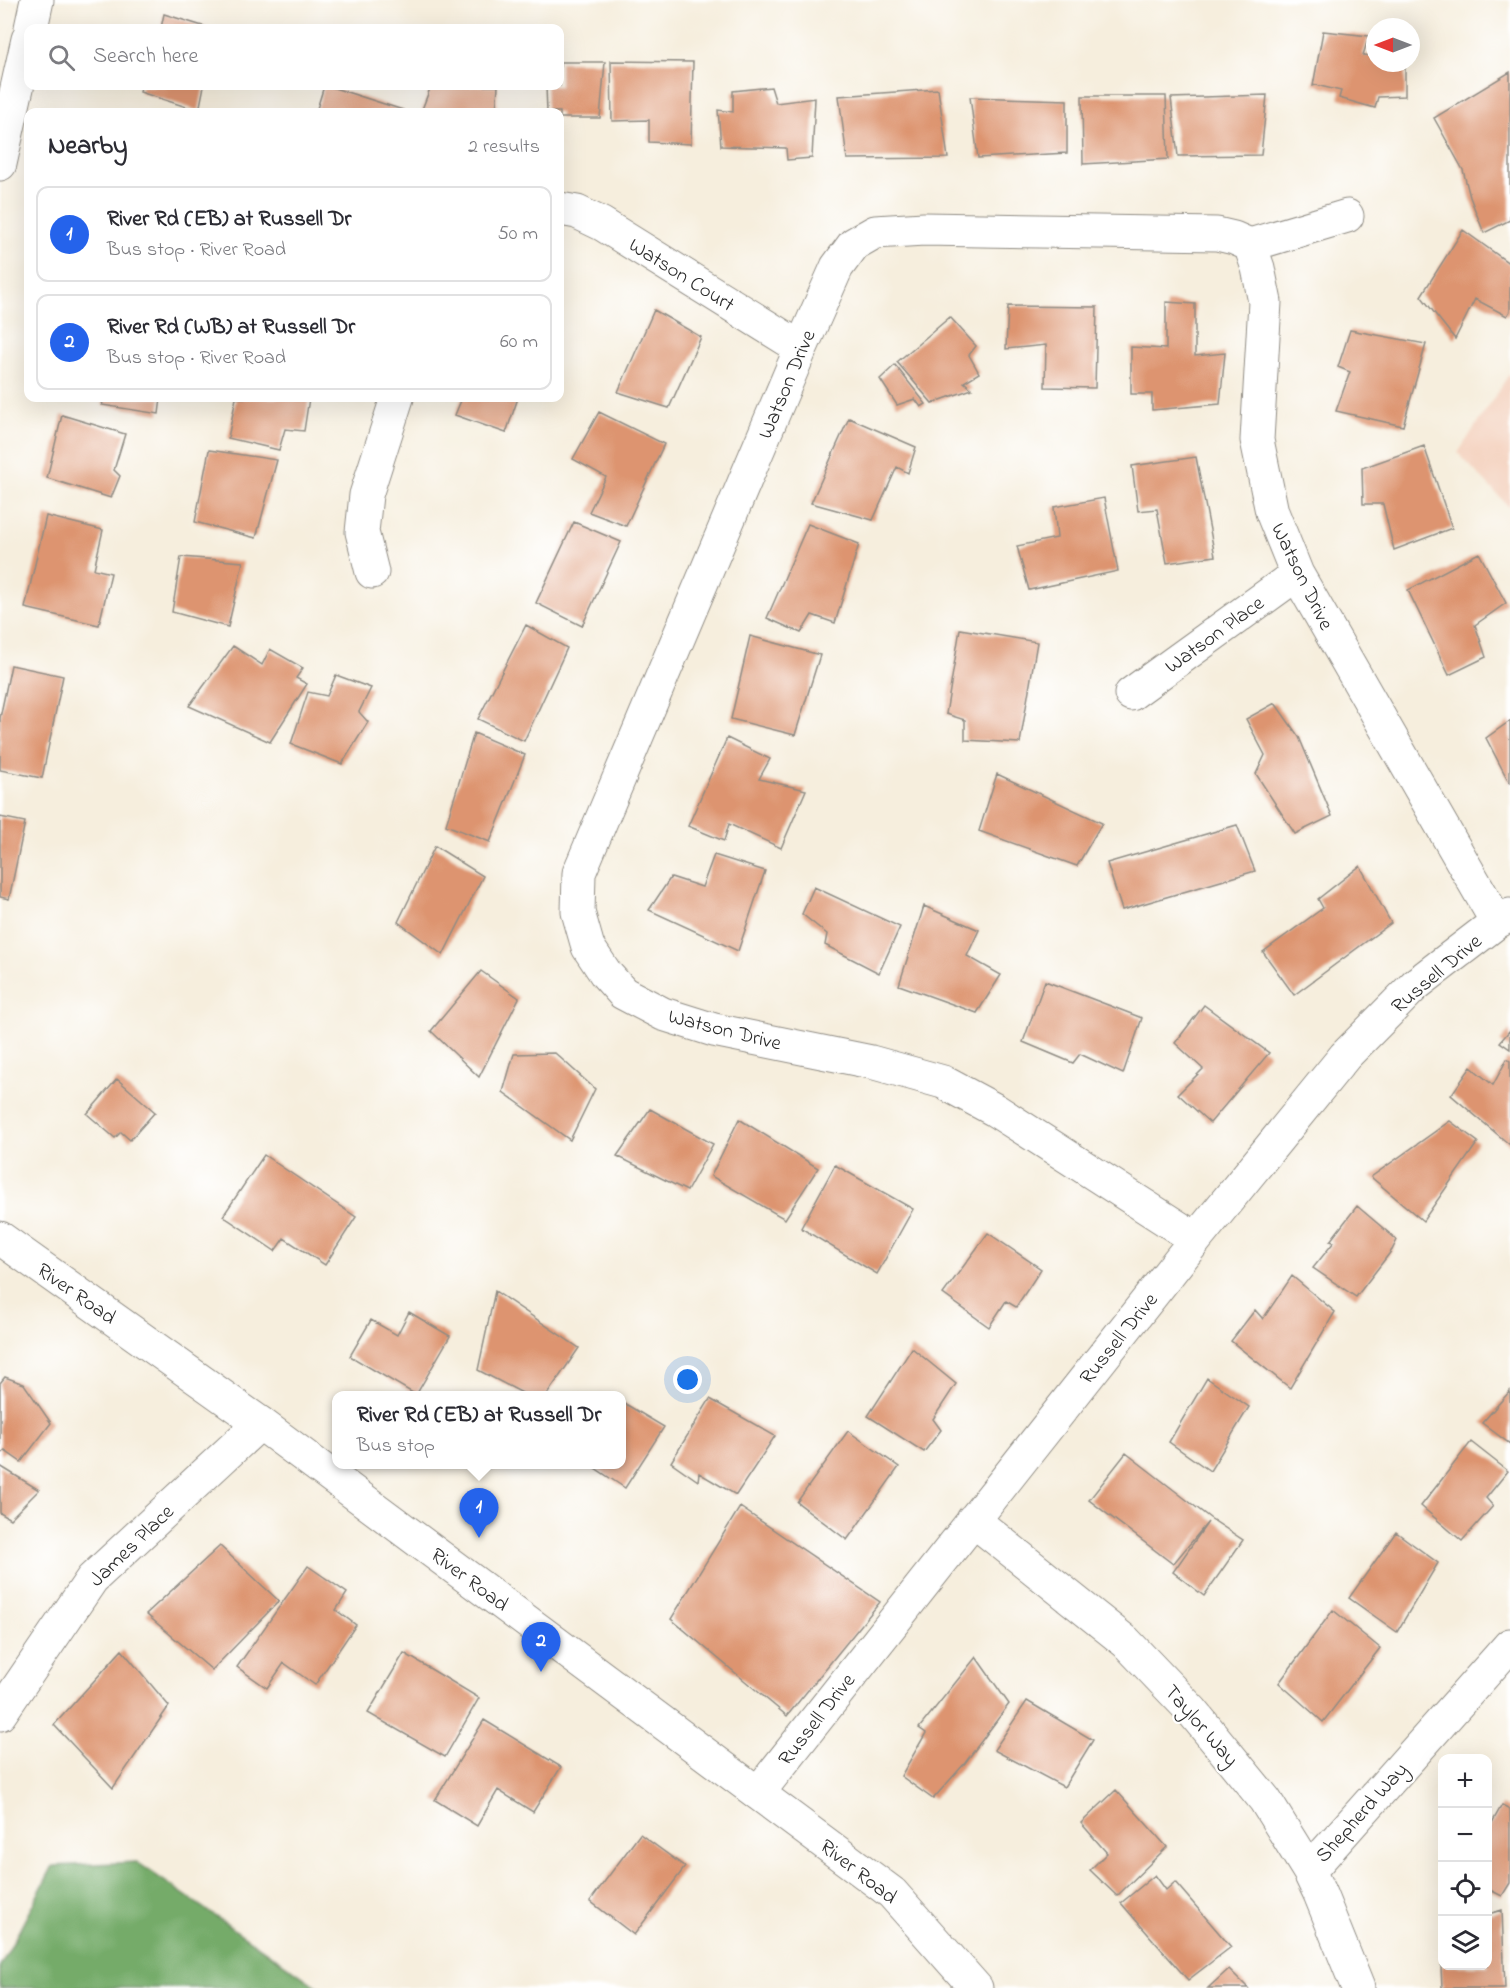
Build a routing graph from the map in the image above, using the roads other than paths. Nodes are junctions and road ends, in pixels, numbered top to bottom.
1 (38, 0) edge
2 (32, 24) edge
3 (24, 57) edge
4 (0, 164) edge
5 (564, 210) edge
6 (1347, 216) dead end
7 (1250, 245) junction
8 (801, 348) junction
9 (396, 402) edge
10 (372, 572) dead end
11 (1298, 574) junction
12 (1131, 694) dead end
13 (1503, 919) edge
14 (0, 1238) edge
15 (1196, 1239) junction
16 (260, 1423) junction
17 (973, 1520) junction
18 (1510, 1645) edge
19 (0, 1714) edge
20 (758, 1793) junction
21 (1309, 1871) junction
22 (976, 1988) edge
23 (1358, 1988) edge

1 - 2 street
3 - 4 street
5 - 8 street, Watson Court
6 - 7 street
7 - 8 street, Watson Drive
7 - 11 street, Watson Drive
8 - 15 street, Watson Drive
9 - 10 street
11 - 12 street, Watson Place
11 - 13 street, Watson Drive
13 - 15 street, Russell Drive
14 - 16 street, River Road
15 - 17 street, Russell Drive
16 - 19 street, James Place
16 - 20 street, River Road
17 - 20 street, Russell Drive
17 - 21 street, Taylor Way
18 - 21 street, Shepherd Way
20 - 22 street, River Road
21 - 23 street, Taylor Way

